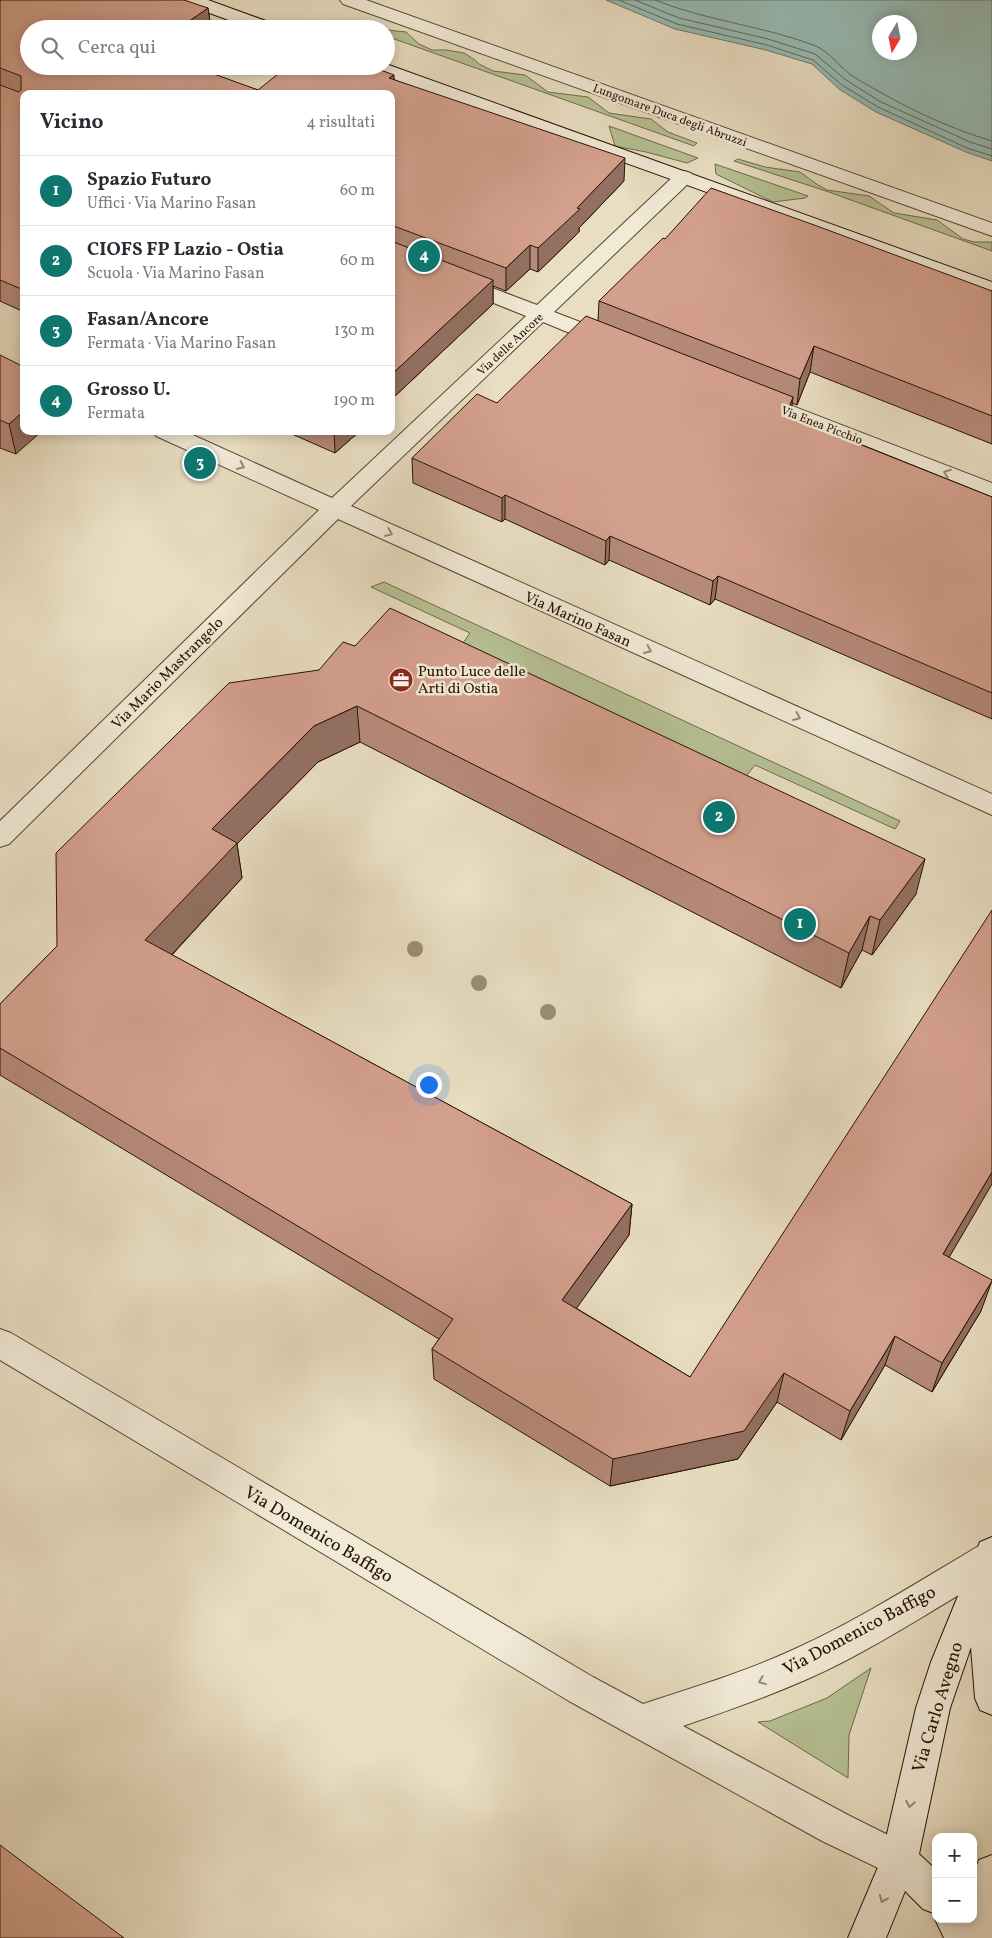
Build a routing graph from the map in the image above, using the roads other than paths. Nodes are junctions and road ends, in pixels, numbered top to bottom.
1 (191, 0) edge
2 (349, 0) edge
3 (246, 20) edge
4 (395, 73) edge
5 (684, 177) junction
6 (992, 230) edge
7 (395, 257) edge
8 (992, 289) edge
9 (541, 315) junction
10 (624, 347) edge
11 (734, 390) edge
12 (173, 435) edge
13 (992, 491) edge
14 (334, 509) junction
15 (992, 805) edge
16 (0, 837) edge
17 (0, 1343) edge
18 (991, 1556) edge
19 (992, 1698) edge
20 (640, 1722) junction
21 (899, 1860) junction
22 (992, 1873) edge
23 (932, 1892) edge
24 (956, 1923) edge
25 (867, 1938) edge
26 (965, 1938) edge
27 (974, 1938) edge

1 - 3 street
2 - 6 street, Lungomare Duca degli Abruzzi
4 - 5 street
5 - 8 street
5 - 9 street, Via delle Ancore
7 - 9 street
9 - 10 street
9 - 14 street, Via delle Ancore
13 -> 11 street, Via Enea Picchio
12 -> 14 street, Via Marino Fasan
14 -> 15 street, Via Marino Fasan
14 - 16 street, Via Mario Mastrangelo
17 - 20 street, Via Domenico Baffigo
18 - 19 street, Via Carlo Avegno
18 -> 20 street, Via Domenico Baffigo
18 -> 21 street, Via Carlo Avegno
20 - 21 street, Via Domenico Baffigo
21 - 23 street
21 -> 25 street, Via Carlo Avegno
22 - 27 street
24 - 26 street

